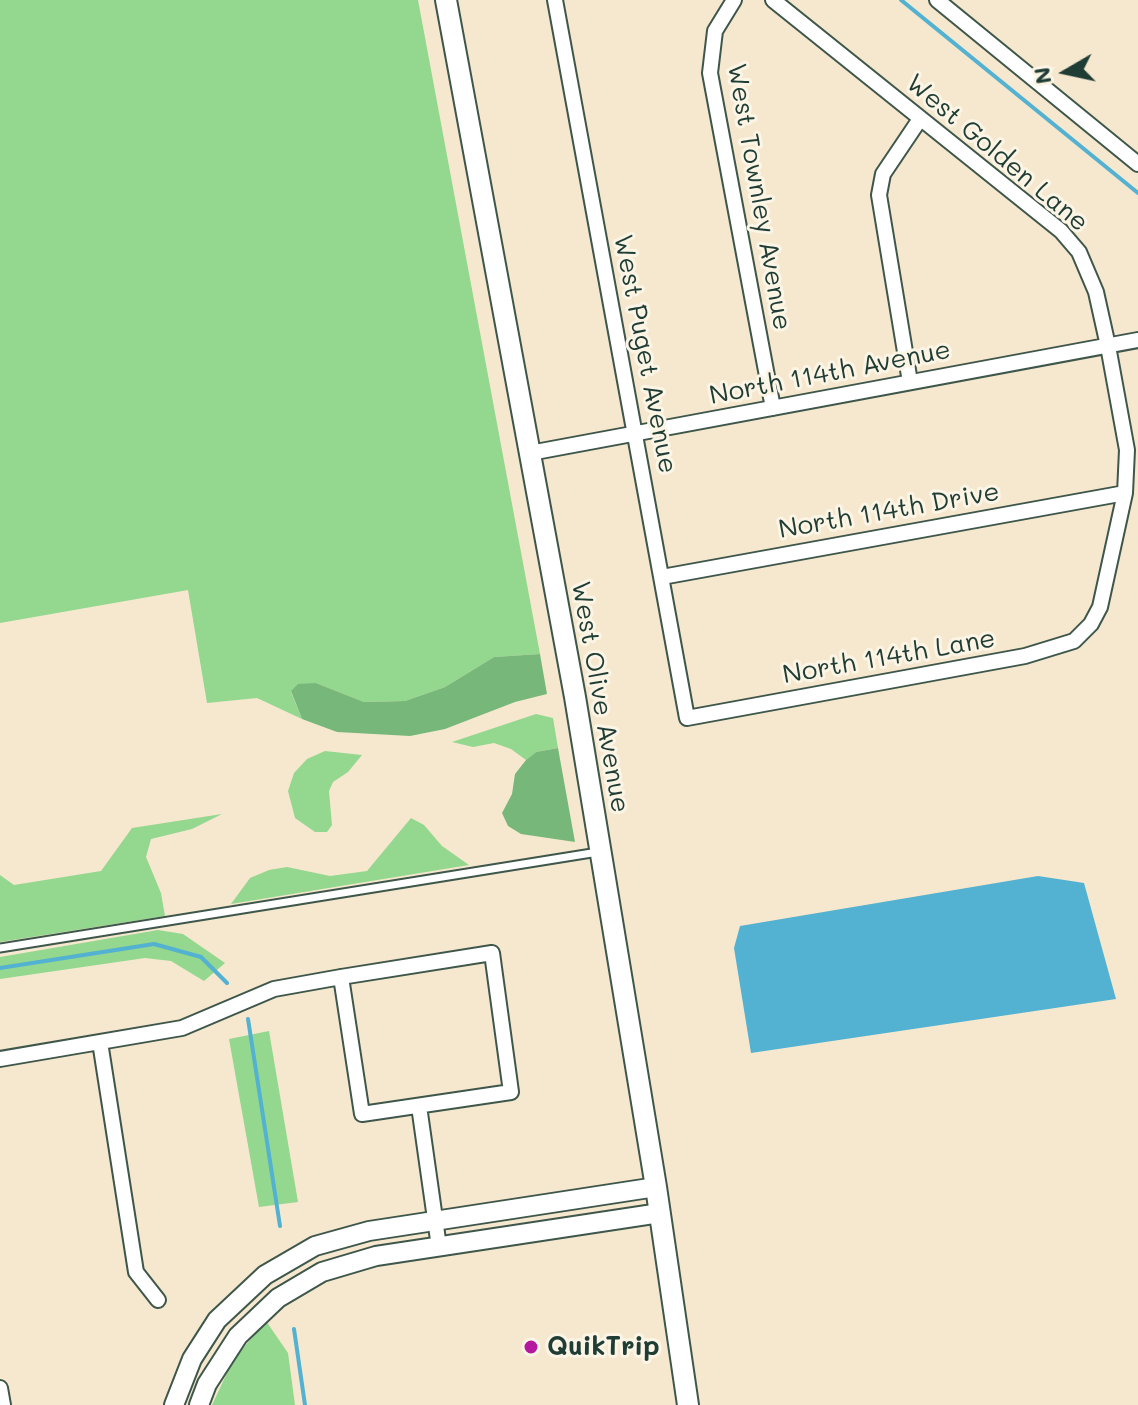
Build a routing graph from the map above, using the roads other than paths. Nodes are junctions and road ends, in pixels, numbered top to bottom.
1 (446, 0) edge
2 (555, 0) edge
3 (734, 0) edge
4 (773, 0) edge
5 (937, 0) edge
6 (920, 119) junction
7 (1138, 164) edge
8 (1138, 340) edge
9 (1108, 346) junction
10 (910, 382) junction
11 (773, 408) junction
12 (635, 433) junction
13 (530, 453) junction
14 (1125, 493) junction
15 (662, 577) junction
16 (1091, 624) joint
17 (687, 718) joint
18 (601, 851) junction
19 (0, 948) edge
20 (341, 977) junction
21 (100, 1042) junction
22 (0, 1059) edge
23 (419, 1106) junction
24 (656, 1187) junction
25 (660, 1213) junction
26 (435, 1220) junction
27 (439, 1247) junction
28 (158, 1300) dead end
29 (227, 1309) junction
30 (247, 1327) junction
31 (0, 1388) edge
32 (3, 1405) edge
33 (174, 1405) edge
34 (199, 1405) edge
35 (688, 1405) edge

1 - 13 main road, West Olive Avenue
2 - 12 street, West Puget Avenue
3 - 11 street, West Townley Avenue
4 - 6 street, West Golden Lane
5 - 7 street
6 - 9 street, West Golden Lane
6 - 10 street
8 - 9 street, North 114th Avenue
9 - 10 street, North 114th Avenue
9 - 14 street, West Golden Lane
10 - 11 street, North 114th Avenue
11 - 12 street, North 114th Avenue
12 - 13 street, North 114th Avenue
12 - 15 street, West Puget Avenue
13 - 18 main road, West Olive Avenue
14 - 15 street, North 114th Drive
14 - 16 street, West Golden Lane
15 - 17 street, West Puget Avenue
16 - 17 street, North 114th Lane
18 - 19 lane
18 - 24 main road, West Olive Avenue
20 - 21 street
20 - 23 street
20 - 23 street
21 - 22 street
21 - 28 street
23 - 26 street
24 - 25 main road, West Olive Avenue
24 - 26 street
25 - 27 street
25 - 35 main road, West Olive Avenue
26 - 27 street
26 - 29 street
27 - 30 street
29 - 30 street
29 - 33 street
30 - 34 street
31 - 32 street

